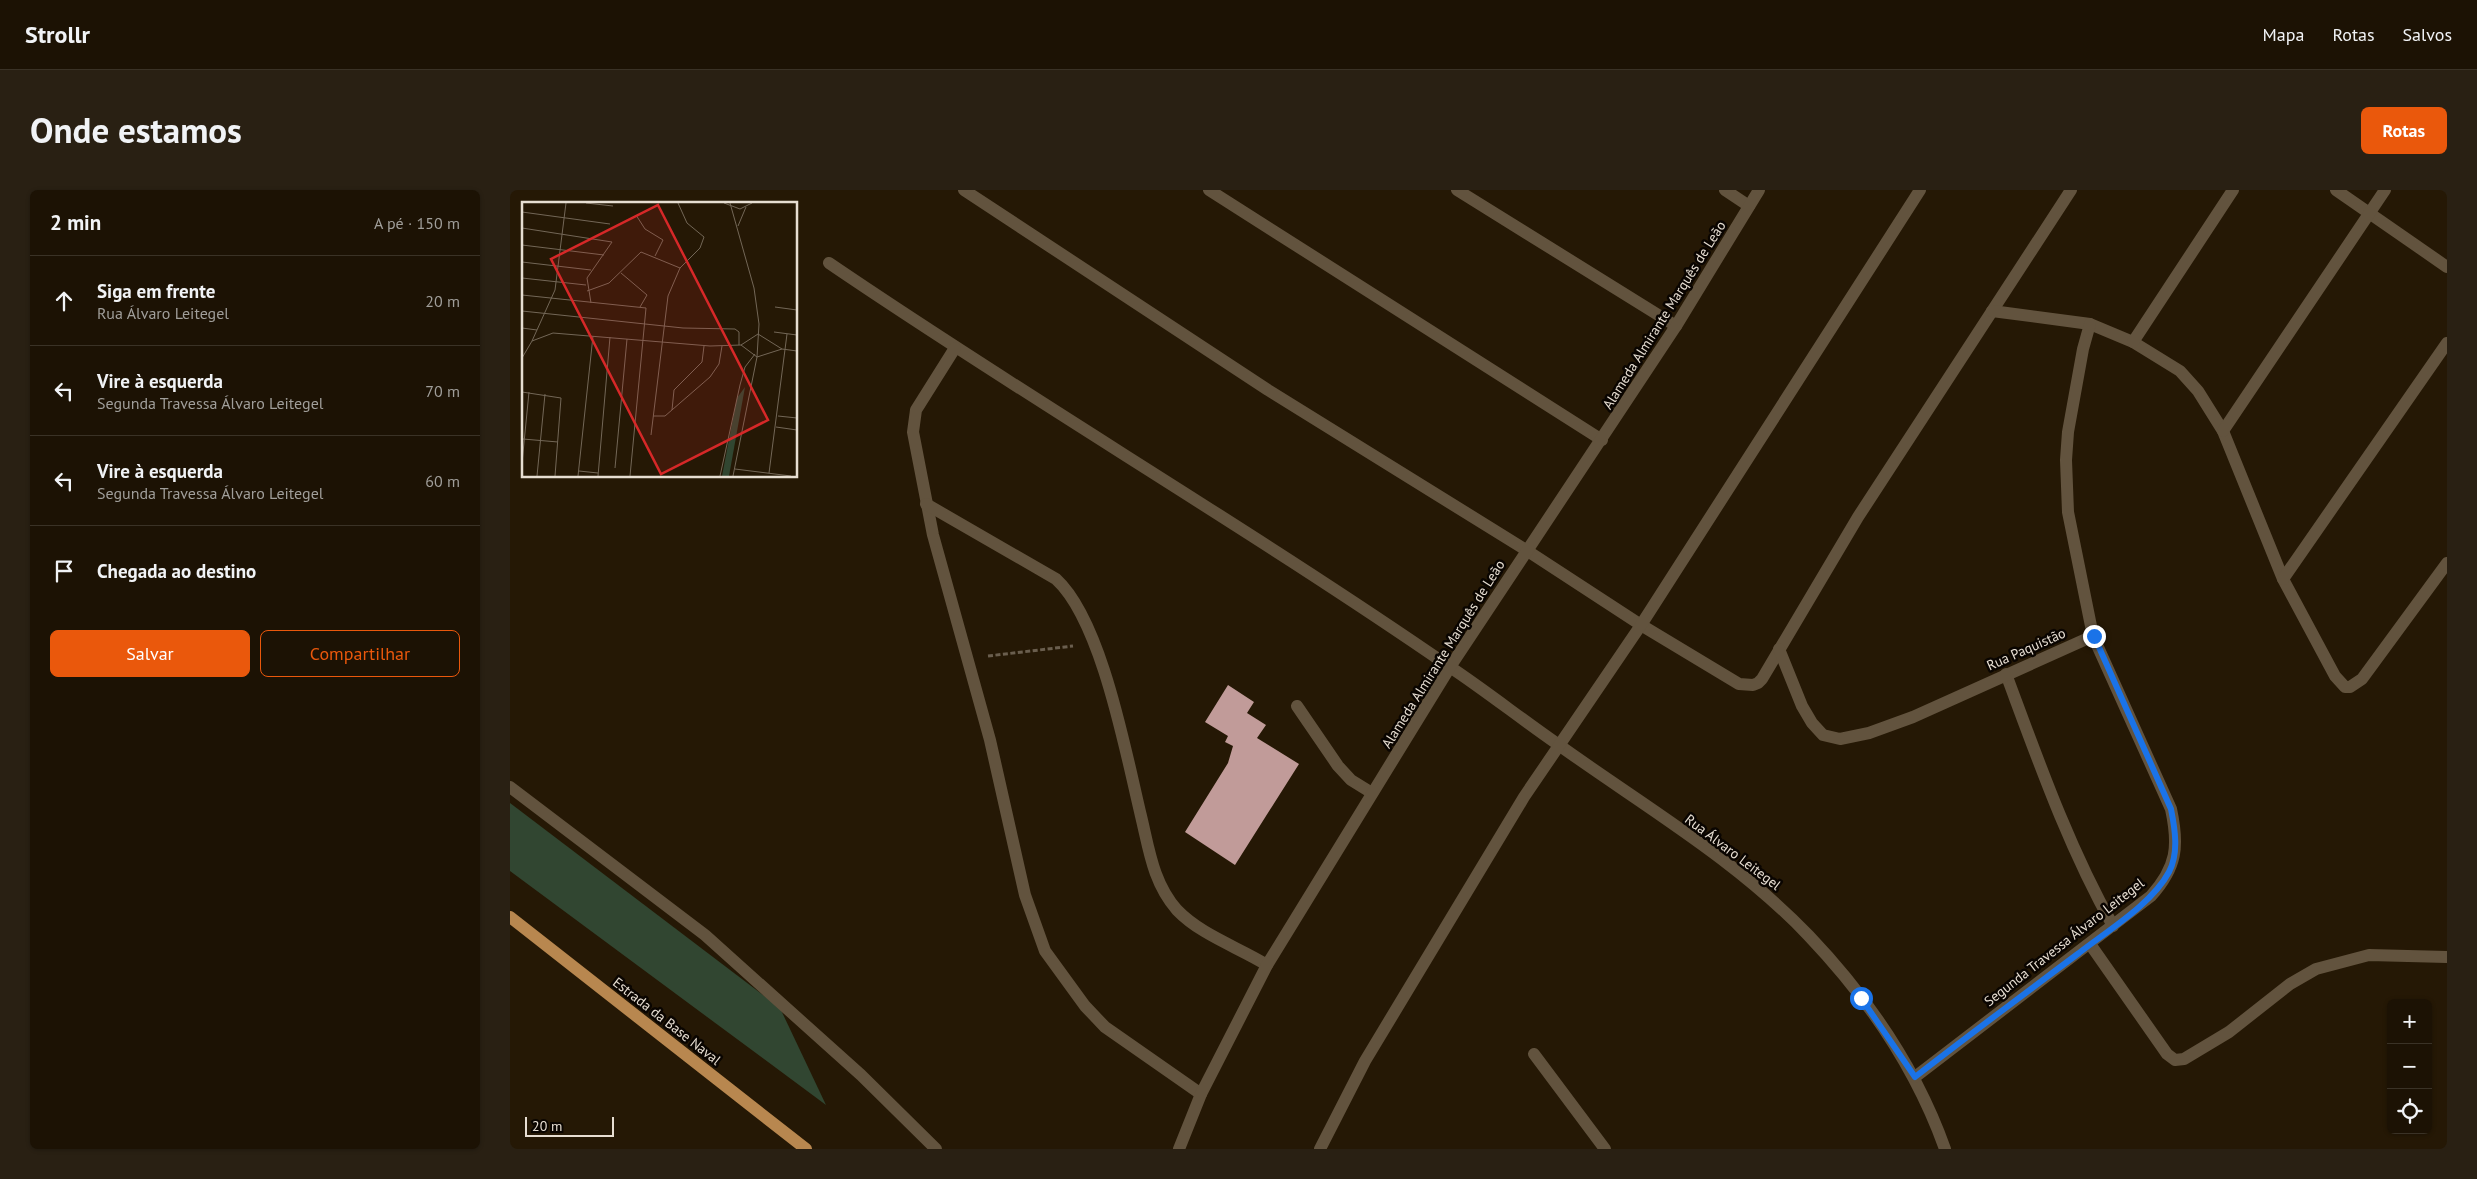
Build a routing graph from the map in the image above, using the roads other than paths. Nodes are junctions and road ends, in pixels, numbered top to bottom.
1 (964, 190) edge
2 (1209, 190) edge
3 (1456, 190) edge
4 (1725, 190) edge
5 (1759, 190) edge
6 (1920, 190) edge
7 (2071, 190) edge
8 (2233, 190) edge
9 (2336, 190) edge
10 (2384, 190) edge
11 (1749, 206) junction
12 (2368, 214) junction
13 (829, 263) dead end
14 (2447, 267) edge
15 (1992, 311) junction
16 (2090, 324) junction
17 (1676, 326) junction
18 (2133, 342) junction
19 (2447, 343) edge
20 (954, 348) junction
21 (2223, 431) junction
22 (1602, 440) junction
23 (926, 504) junction
24 (1526, 550) junction
25 (2447, 563) edge
26 (2283, 579) junction
27 (1641, 625) junction
28 (2094, 636) junction
29 (1779, 648) junction
30 (1450, 667) junction
31 (2006, 674) junction
32 (1297, 706) dead end
33 (1558, 745) junction
34 (510, 787) edge
35 (1372, 794) junction
36 (510, 917) edge
37 (2113, 926) junction
38 (2090, 944) junction
39 (2447, 957) edge
40 (1267, 965) junction
41 (1534, 1054) dead end
42 (1915, 1077) junction
43 (1201, 1094) junction
44 (806, 1149) edge
45 (936, 1149) edge
46 (1178, 1149) edge
47 (1320, 1149) edge
48 (1606, 1149) edge
49 (1945, 1149) edge

1 - 24 street
2 - 22 street
3 - 17 street
4 - 11 street
5 - 11 street, Alameda Almirante Marquês de Leão
6 - 27 street
7 - 15 street
8 - 18 street
9 - 12 street
10 - 12 street
11 - 17 street, Alameda Almirante Marquês de Leão
12 - 14 street
12 - 21 street
13 - 20 street, Rua Álvaro Leitegel
15 - 16 street
15 - 29 street
16 - 18 street
16 - 28 street
17 - 22 street, Alameda Almirante Marquês de Leão
18 - 21 street
19 - 26 street
20 - 23 street
20 - 30 street, Rua Álvaro Leitegel
21 - 26 street
22 - 24 street, Alameda Almirante Marquês de Leão
23 - 40 street
23 - 43 street
24 - 27 street
24 - 30 street, Alameda Almirante Marquês de Leão
25 - 26 street
27 - 29 street
27 - 33 street
28 - 31 street, Rua Paquistão
28 - 37 street, Segunda Travessa Álvaro Leitegel
29 - 31 street, Rua Paquistão
30 - 33 street, Rua Álvaro Leitegel
30 - 35 street, Alameda Almirante Marquês de Leão
31 - 37 street
32 - 35 street
33 - 42 street, Rua Álvaro Leitegel
33 - 47 street
34 - 45 street
35 - 40 street, Alameda Almirante Marquês de Leão
36 - 44 main road, Estrada da Base Naval
37 - 38 street, Segunda Travessa Álvaro Leitegel
38 - 39 street
38 - 42 street, Segunda Travessa Álvaro Leitegel
40 - 43 street, Alameda Almirante Marquês de Leão
41 - 48 street
42 - 49 street, Rua Álvaro Leitegel
43 - 46 street, Alameda Almirante Marquês de Leão

